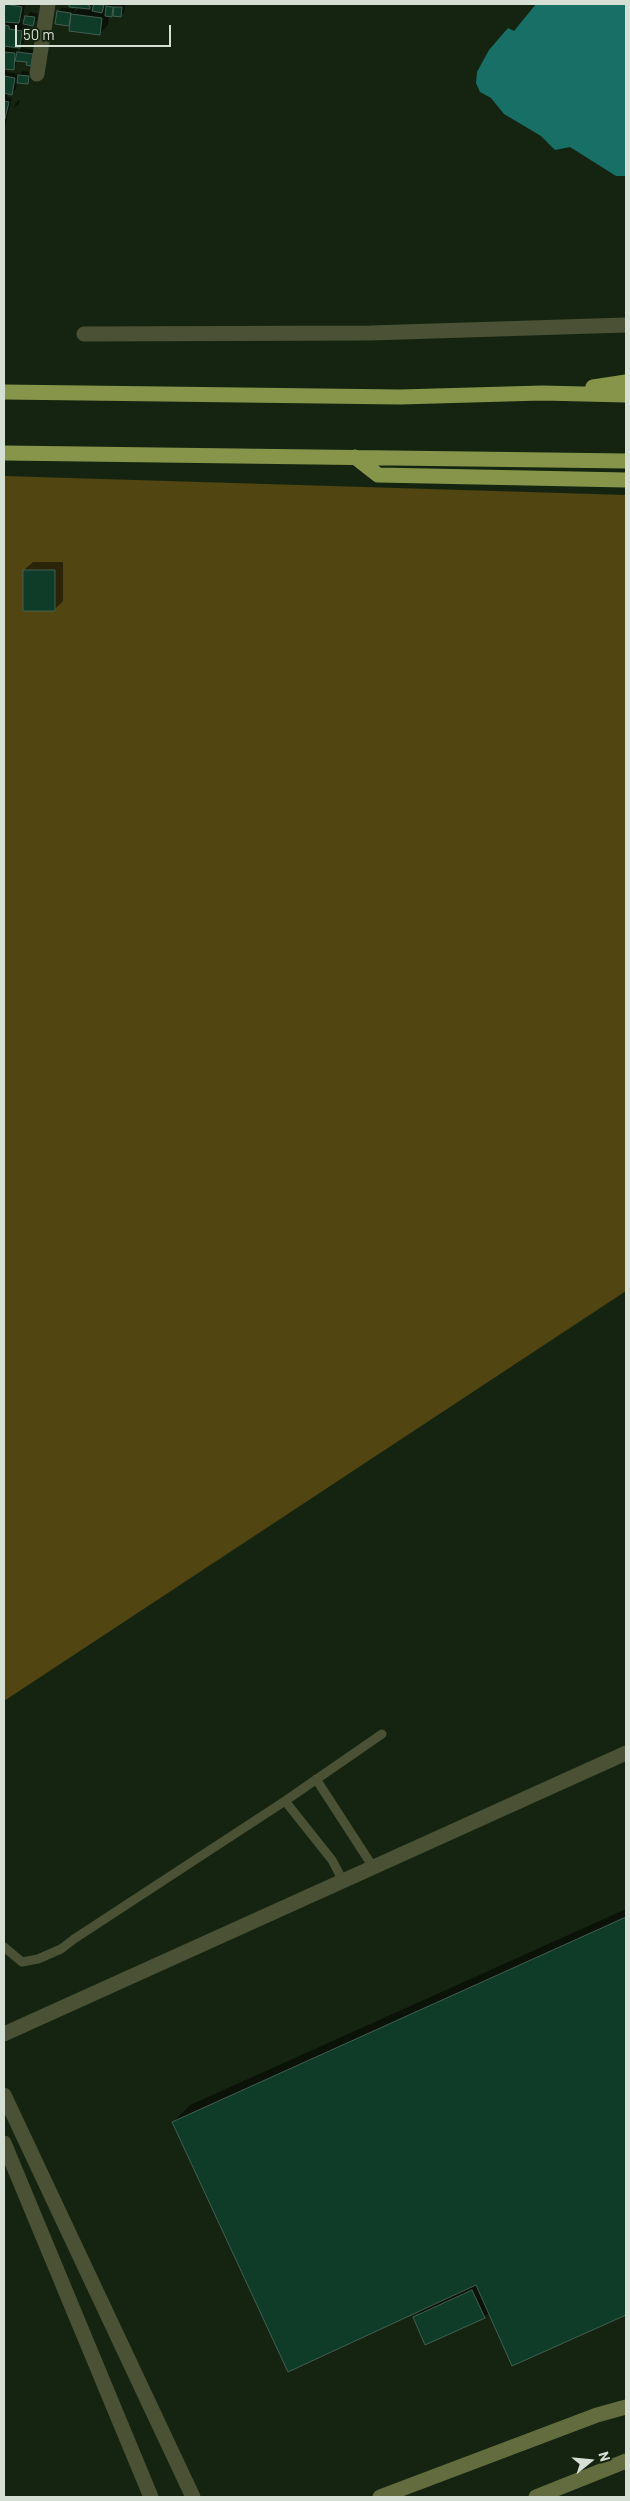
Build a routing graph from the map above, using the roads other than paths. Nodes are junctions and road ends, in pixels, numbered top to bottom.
1 (48, 4) edge
2 (36, 74) dead end
3 (626, 325) edge
4 (84, 334) dead end
5 (626, 382) edge
6 (4, 392) edge
7 (542, 393) junction
8 (626, 395) edge
9 (4, 453) edge
10 (355, 457) junction
11 (626, 461) edge
12 (626, 480) edge
13 (382, 1734) dead end
14 (626, 1753) edge
15 (316, 1779) junction
16 (285, 1801) junction
17 (373, 1867) junction
18 (343, 1881) junction
19 (4, 1947) edge
20 (4, 2034) edge
21 (4, 2095) edge
22 (4, 2142) edge
23 (626, 2407) edge
24 (626, 2461) edge
25 (151, 2497) edge
26 (193, 2497) edge
27 (380, 2497) edge
28 (536, 2497) edge

1 - 2 street
3 - 4 street
5 - 7 highway
6 - 7 highway
7 - 8 highway
9 - 10 highway
10 - 11 highway
10 - 12 highway
13 - 15 lane
14 - 17 street
15 - 16 lane
15 - 17 lane
16 - 18 lane
16 - 19 lane
17 - 18 street
18 - 20 street
21 - 26 street
22 - 25 street
23 - 27 main road
24 - 28 main road

